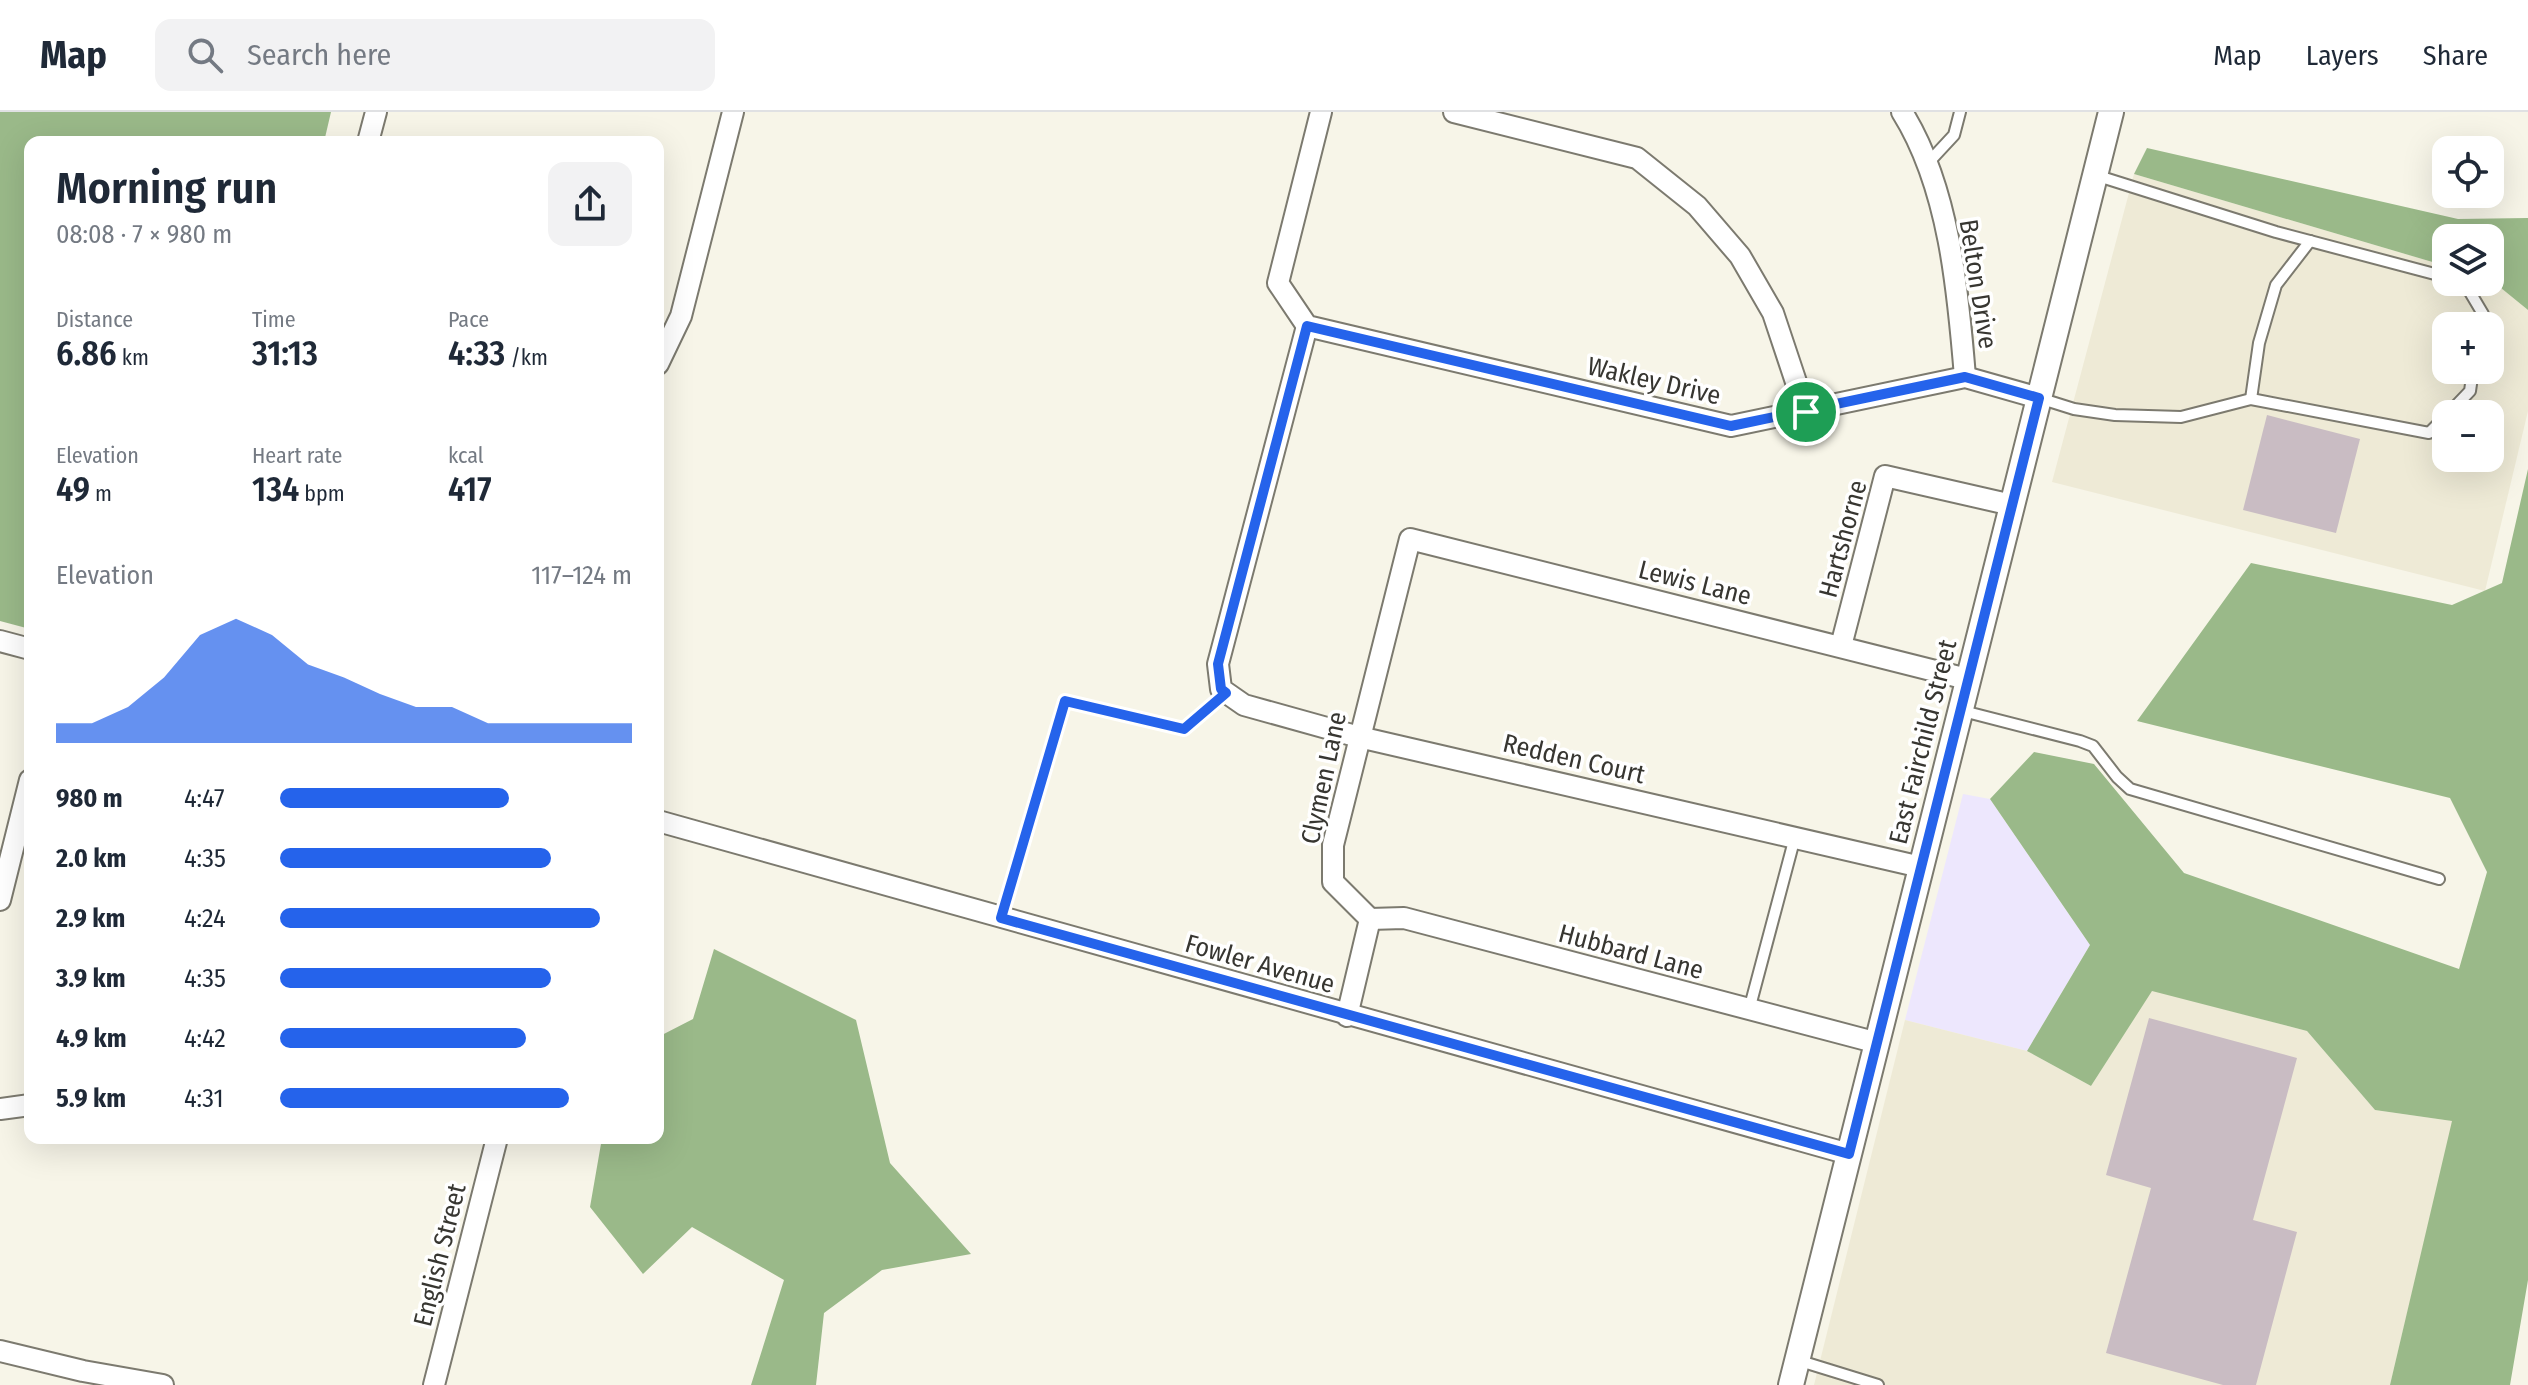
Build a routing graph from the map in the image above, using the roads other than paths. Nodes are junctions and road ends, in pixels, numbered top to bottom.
1 (376, 112) edge
2 (733, 112) edge
3 (1321, 112) edge
4 (1454, 112) edge
5 (1902, 112) edge
6 (1960, 112) edge
7 (2111, 112) edge
8 (370, 136) edge
9 (1926, 164) junction
10 (2095, 175) junction
11 (2310, 241) junction
12 (2432, 273) edge
13 (1307, 326) junction
14 (664, 351) edge
15 (1965, 377) junction
16 (2039, 398) junction
17 (2251, 399) junction
18 (1806, 412) junction
19 (2432, 430) edge
20 (2012, 505) junction
21 (1410, 539) joint
22 (0, 641) edge
23 (1841, 646) junction
24 (24, 647) edge
25 (1967, 679) junction
26 (1224, 691) junction
27 (1959, 710) junction
28 (1359, 737) junction
29 (24, 804) edge
30 (664, 823) edge
31 (1795, 837) junction
32 (1921, 867) junction
33 (2439, 879) dead end
34 (0, 900) edge
35 (1001, 918) junction
36 (1370, 919) junction
37 (1749, 1010) junction
38 (1347, 1016) junction
39 (1878, 1043) junction
40 (24, 1106) edge
41 (0, 1109) edge
42 (495, 1144) edge
43 (1849, 1154) junction
44 (0, 1351) edge
45 (1797, 1360) junction
46 (163, 1385) edge
47 (434, 1385) edge
48 (1791, 1385) edge
49 (1878, 1385) edge

1 - 8 street
2 - 14 street
3 - 13 street
4 - 18 street
5 - 9 street, Belton Drive
6 - 9 lane
7 - 10 street, East Fairchild Street
9 - 15 street, Belton Drive
10 - 11 lane
10 - 16 street, East Fairchild Street
11 - 12 lane
11 - 17 lane
13 - 18 street, Wakley Drive
13 - 26 street
15 - 16 street, Wakley Drive
15 - 18 street, Wakley Drive
16 - 17 lane
16 - 20 street, East Fairchild Street
17 - 19 lane
20 - 23 street, Hartshorne
20 - 25 street, East Fairchild Street
21 - 23 street, Lewis Lane
21 - 28 street, Clymen Lane
22 - 24 street
23 - 25 street, Lewis Lane
25 - 27 street, East Fairchild Street
26 - 28 street, Redden Court
26 - 35 lane
27 - 32 street, East Fairchild Street
27 - 33 lane
28 - 31 street, Redden Court
28 - 36 street, Clymen Lane
29 - 34 street
30 - 35 street, Fowler Avenue
31 - 32 street, Redden Court
31 - 37 lane
32 - 39 street, East Fairchild Street
35 - 38 street, Fowler Avenue
36 - 37 street, Hubbard Lane
36 - 38 street
37 - 39 street, Hubbard Lane
38 - 43 street, Fowler Avenue
39 - 43 street, East Fairchild Street
40 - 41 street
42 - 47 street, English Street
43 - 45 street, East Fairchild Street
44 - 46 street
45 - 48 street, East Fairchild Street
45 - 49 lane

